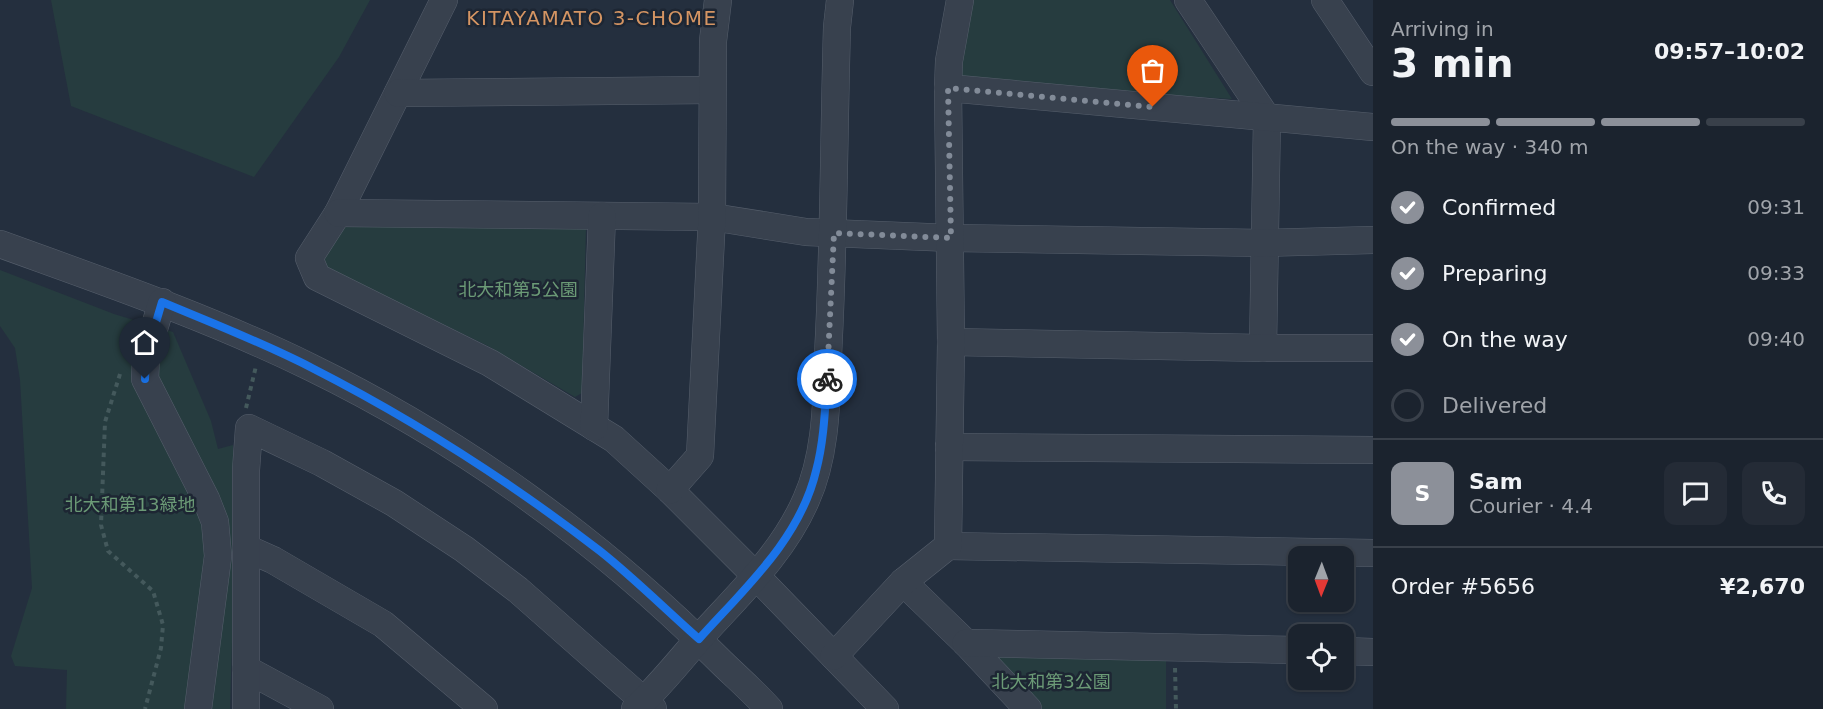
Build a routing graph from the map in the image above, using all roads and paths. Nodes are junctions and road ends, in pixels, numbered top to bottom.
1 (444, 0) edge
2 (718, 0) edge
3 (840, 0) edge
4 (960, 0) edge
5 (1188, 0) edge
6 (1325, 0) edge
7 (1373, 72) edge
8 (948, 88) junction
9 (712, 90) junction
10 (398, 93) junction
11 (1267, 118) junction
12 (1373, 127) edge
13 (338, 213) junction
14 (602, 216) junction
15 (712, 217) junction
16 (834, 233) junction
17 (951, 238) junction
18 (1373, 240) edge
19 (1265, 243) junction
20 (0, 244) edge
21 (162, 302) junction
22 (951, 342) junction
23 (262, 344) junction
24 (1263, 348) junction
25 (1373, 348) edge
26 (123, 367) dead end
27 (594, 427) junction
28 (249, 428) junction
29 (949, 447) junction
30 (1373, 450) edge
31 (670, 490) junction
32 (948, 546) junction
33 (246, 548) junction
34 (1373, 553) edge
35 (756, 576) junction
36 (903, 582) junction
37 (699, 639) junction
38 (966, 643) junction
39 (1174, 646) junction
40 (1288, 650) edge
41 (1354, 651) edge
42 (1373, 652) edge
43 (834, 656) junction
44 (246, 669) junction
45 (644, 706) edge
46 (146, 709) edge
47 (198, 709) edge
48 (246, 709) edge
49 (320, 709) edge
50 (484, 709) edge
51 (769, 709) edge
52 (885, 709) edge
53 (1028, 709) edge
54 (1176, 709) edge

1 - 10 street
2 - 9 street
3 - 16 street
4 - 8 street
5 - 11 street
6 - 7 street
8 - 11 street
8 - 17 street
9 - 10 street
9 - 15 street
10 - 13 street
11 - 12 street
11 - 19 street
13 - 14 street
13 - 27 street
14 - 15 street
14 - 27 street
15 - 16 street
15 - 31 street
16 - 17 street
16 - 35 street
17 - 19 street
17 - 22 street
18 - 19 street
19 - 24 street
20 - 21 street
21 - 23 street
21 - 47 street
22 - 24 street
22 - 29 street
23 - 28 path
23 - 37 street
24 - 25 street
26 - 46 path
27 - 31 street
28 - 33 street
28 - 45 street
29 - 30 street
29 - 32 street
31 - 35 street
32 - 34 street
32 - 36 street
33 - 44 street
33 - 50 street
35 - 37 street
35 - 43 street
36 - 38 street
36 - 43 street
37 - 45 street
37 - 51 street
38 - 39 street
38 - 53 street
39 - 40 street
39 - 54 path
41 - 42 street
43 - 52 street
44 - 48 street
44 - 49 street

